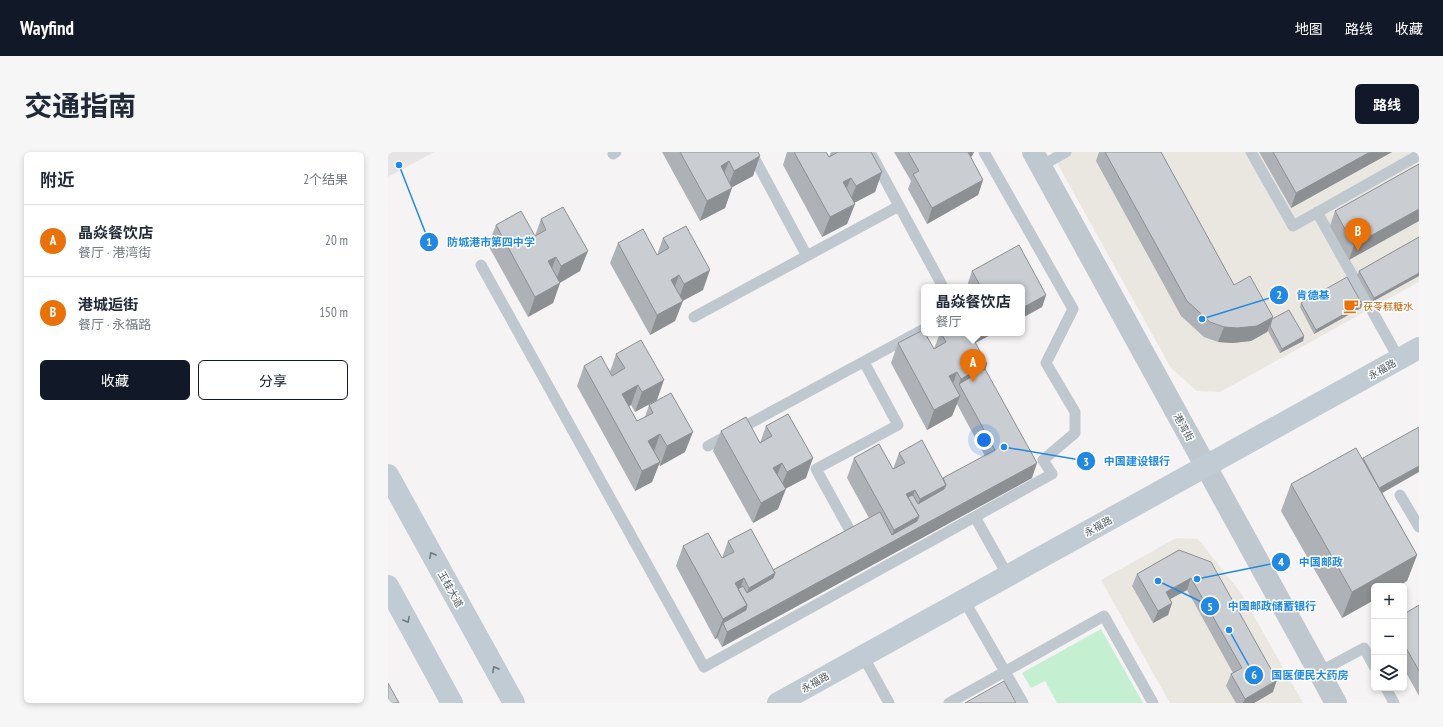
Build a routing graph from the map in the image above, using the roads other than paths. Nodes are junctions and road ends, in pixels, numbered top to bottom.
1 (750, 152) edge
2 (870, 152) edge
3 (984, 152) edge
4 (1066, 152) edge
5 (1251, 152) edge
6 (1419, 155) edge
7 (1037, 159) edge
8 (899, 206) junction
9 (1317, 212) junction
10 (807, 256) junction
11 (481, 265) dead end
12 (941, 284) edge
13 (694, 317) dead end
14 (921, 332) edge
15 (1419, 348) edge
16 (1399, 359) junction
17 (864, 362) junction
18 (708, 446) dead end
19 (1206, 466) junction
20 (388, 475) edge
21 (1400, 495) dead end
22 (975, 517) junction
23 (848, 526) dead end
24 (1419, 527) edge
25 (1008, 576) junction
26 (388, 586) edge
27 (964, 600) junction
28 (863, 656) junction
29 (1371, 661) edge
30 (1005, 672) junction
31 (1319, 672) junction
32 (1388, 691) edge
33 (452, 703) edge
34 (514, 703) edge
35 (778, 703) edge
36 (890, 703) edge
37 (949, 703) edge
38 (1023, 703) edge
39 (1153, 703) edge
40 (1336, 703) edge
41 (1394, 703) edge

1 - 10 lane
2 - 8 lane
3 - 22 lane
4 - 7 lane
5 - 9 lane
6 - 9 lane
7 - 19 street, 港湾街
8 - 10 lane
8 - 12 lane
9 - 16 lane
10 - 13 lane
11 - 22 lane
14 - 17 lane
15 - 16 street, 永福路
16 - 19 street, 永福路
17 - 18 lane
17 - 23 lane
19 - 25 street, 永福路
19 - 31 street, 港湾街
34 -> 20 street, 玉桂大道
21 - 24 lane
22 - 25 lane
25 - 27 street, 永福路
26 -> 33 street
27 - 28 street, 永福路
27 - 30 lane
28 - 35 street, 永福路
28 - 36 lane
29 - 31 lane
30 - 37 lane
30 - 38 lane
30 - 39 lane
31 - 40 street, 港湾街
32 - 41 lane

